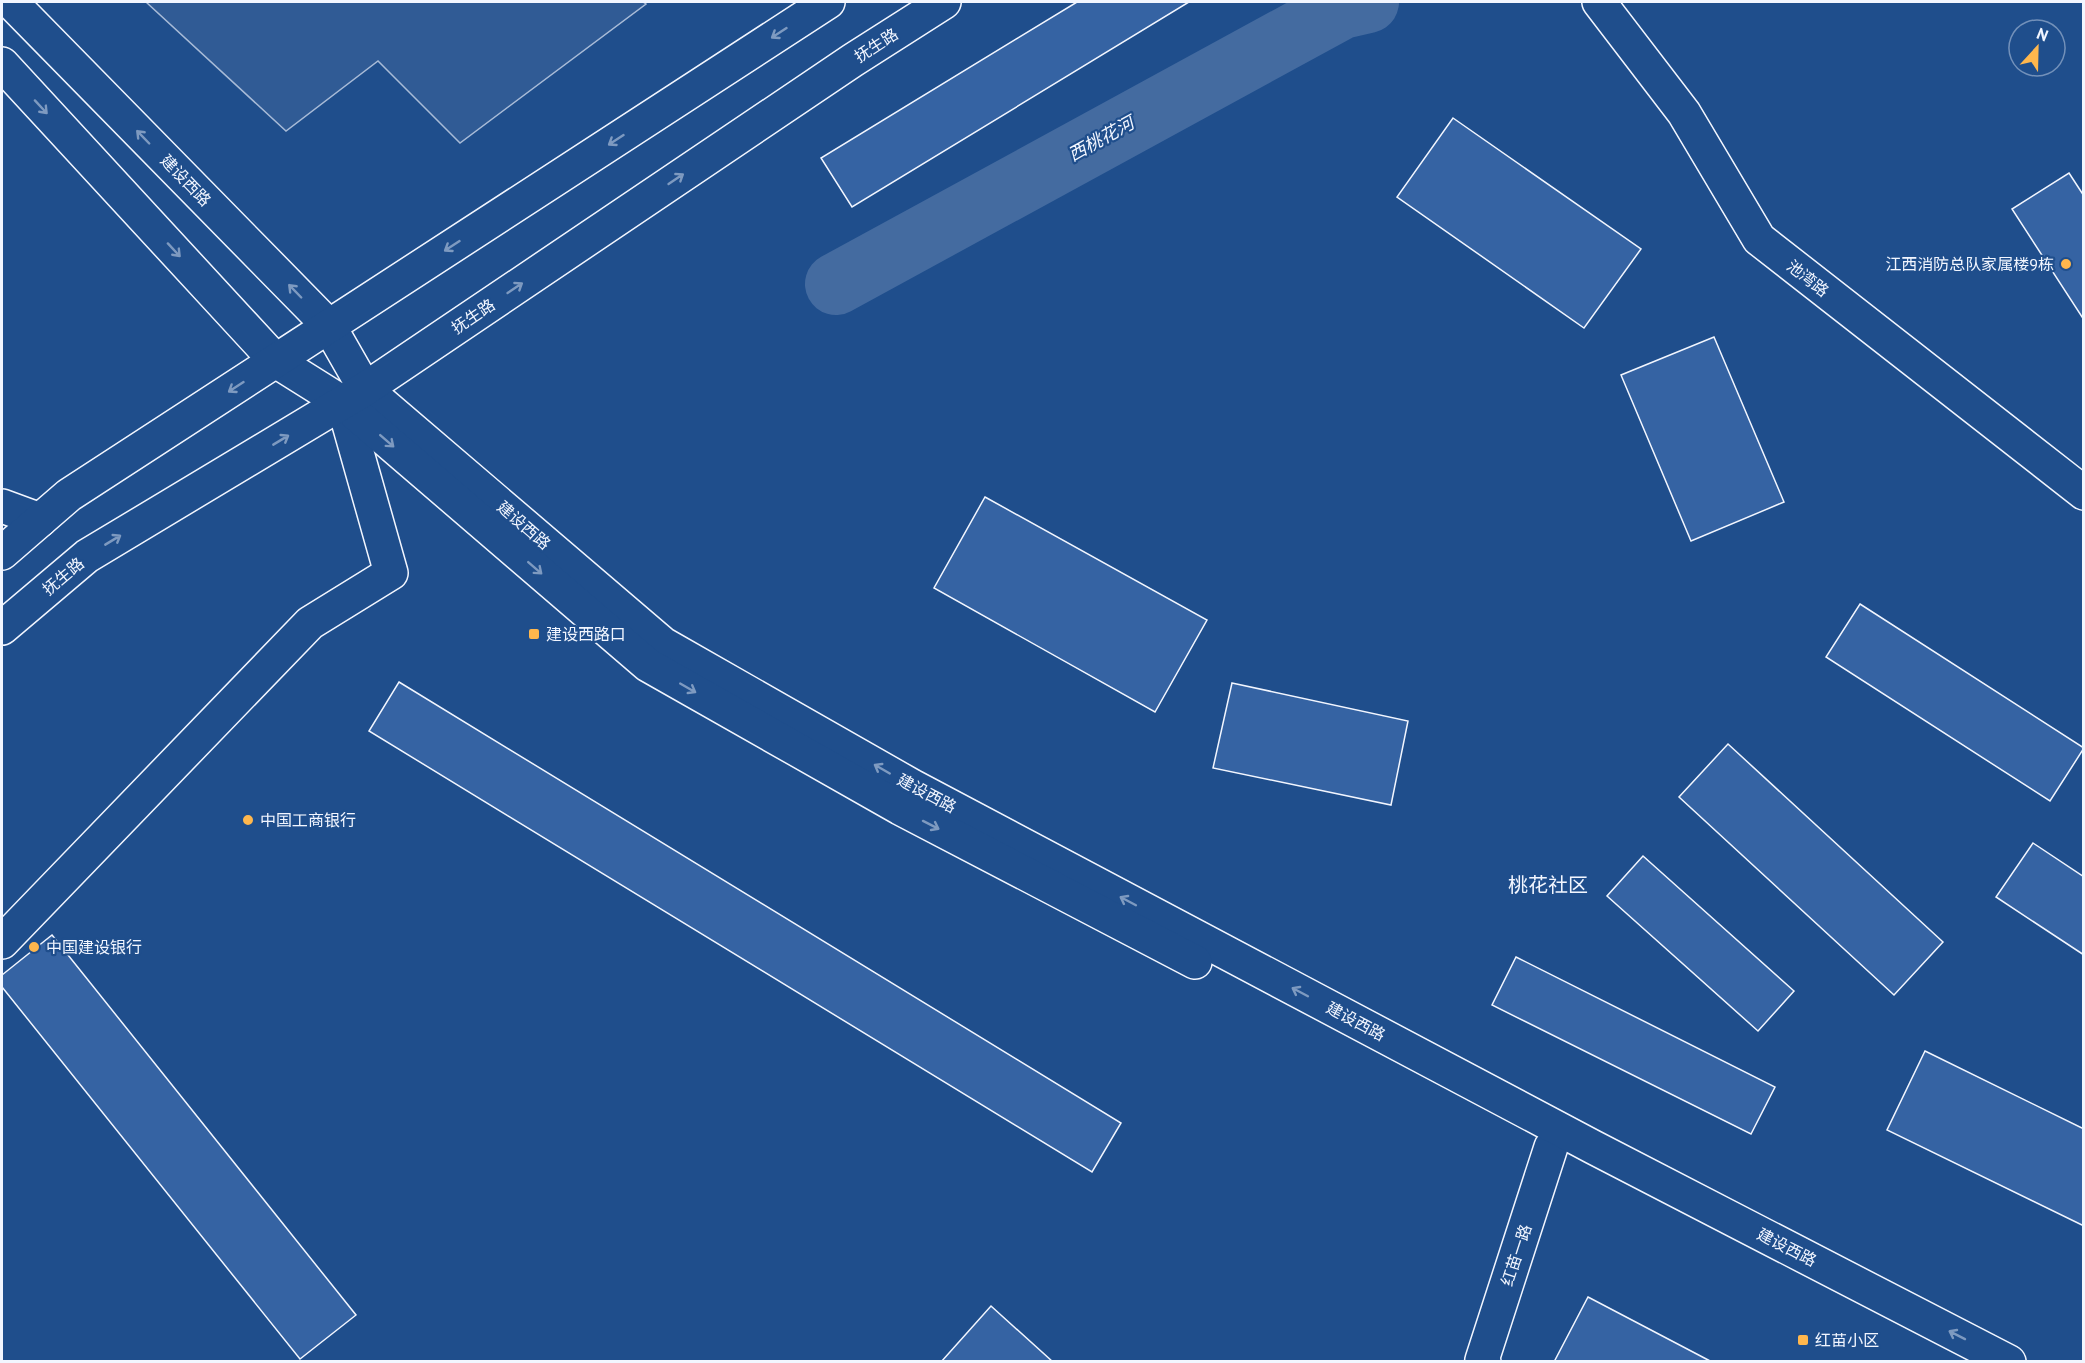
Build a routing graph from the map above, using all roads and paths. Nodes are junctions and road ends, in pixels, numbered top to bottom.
1 (11, 2) edge
2 (828, 2) edge
3 (944, 2) edge
4 (1599, 2) edge
5 (2, 64) edge
6 (329, 326) junction
7 (276, 361) junction
8 (354, 396) junction
9 (2084, 493) edge
10 (2, 506) edge
11 (40, 520) junction
12 (2, 553) edge
13 (2, 628) edge
14 (2, 942) edge
15 (1551, 1147) junction
16 (1484, 1362) edge
17 (1963, 1362) edge
18 (2009, 1362) edge

6 -> 1 main road, 建设西路
2 -> 6 main road
8 -> 3 main road, 抚生路
4 - 9 main road, 池湾路
5 -> 7 main road, 建设西路
6 - 7 main road
6 - 8 main road, 建设西路
7 - 8 main road, 建设西路
7 -> 11 main road
13 -> 8 main road, 抚生路
8 - 14 main road
8 -> 15 main road, 建设西路
18 -> 8 main road, 建设西路
10 - 11 main road
11 - 12 main road
15 - 16 main road, 红苗一路
15 - 17 main road, 建设西路

